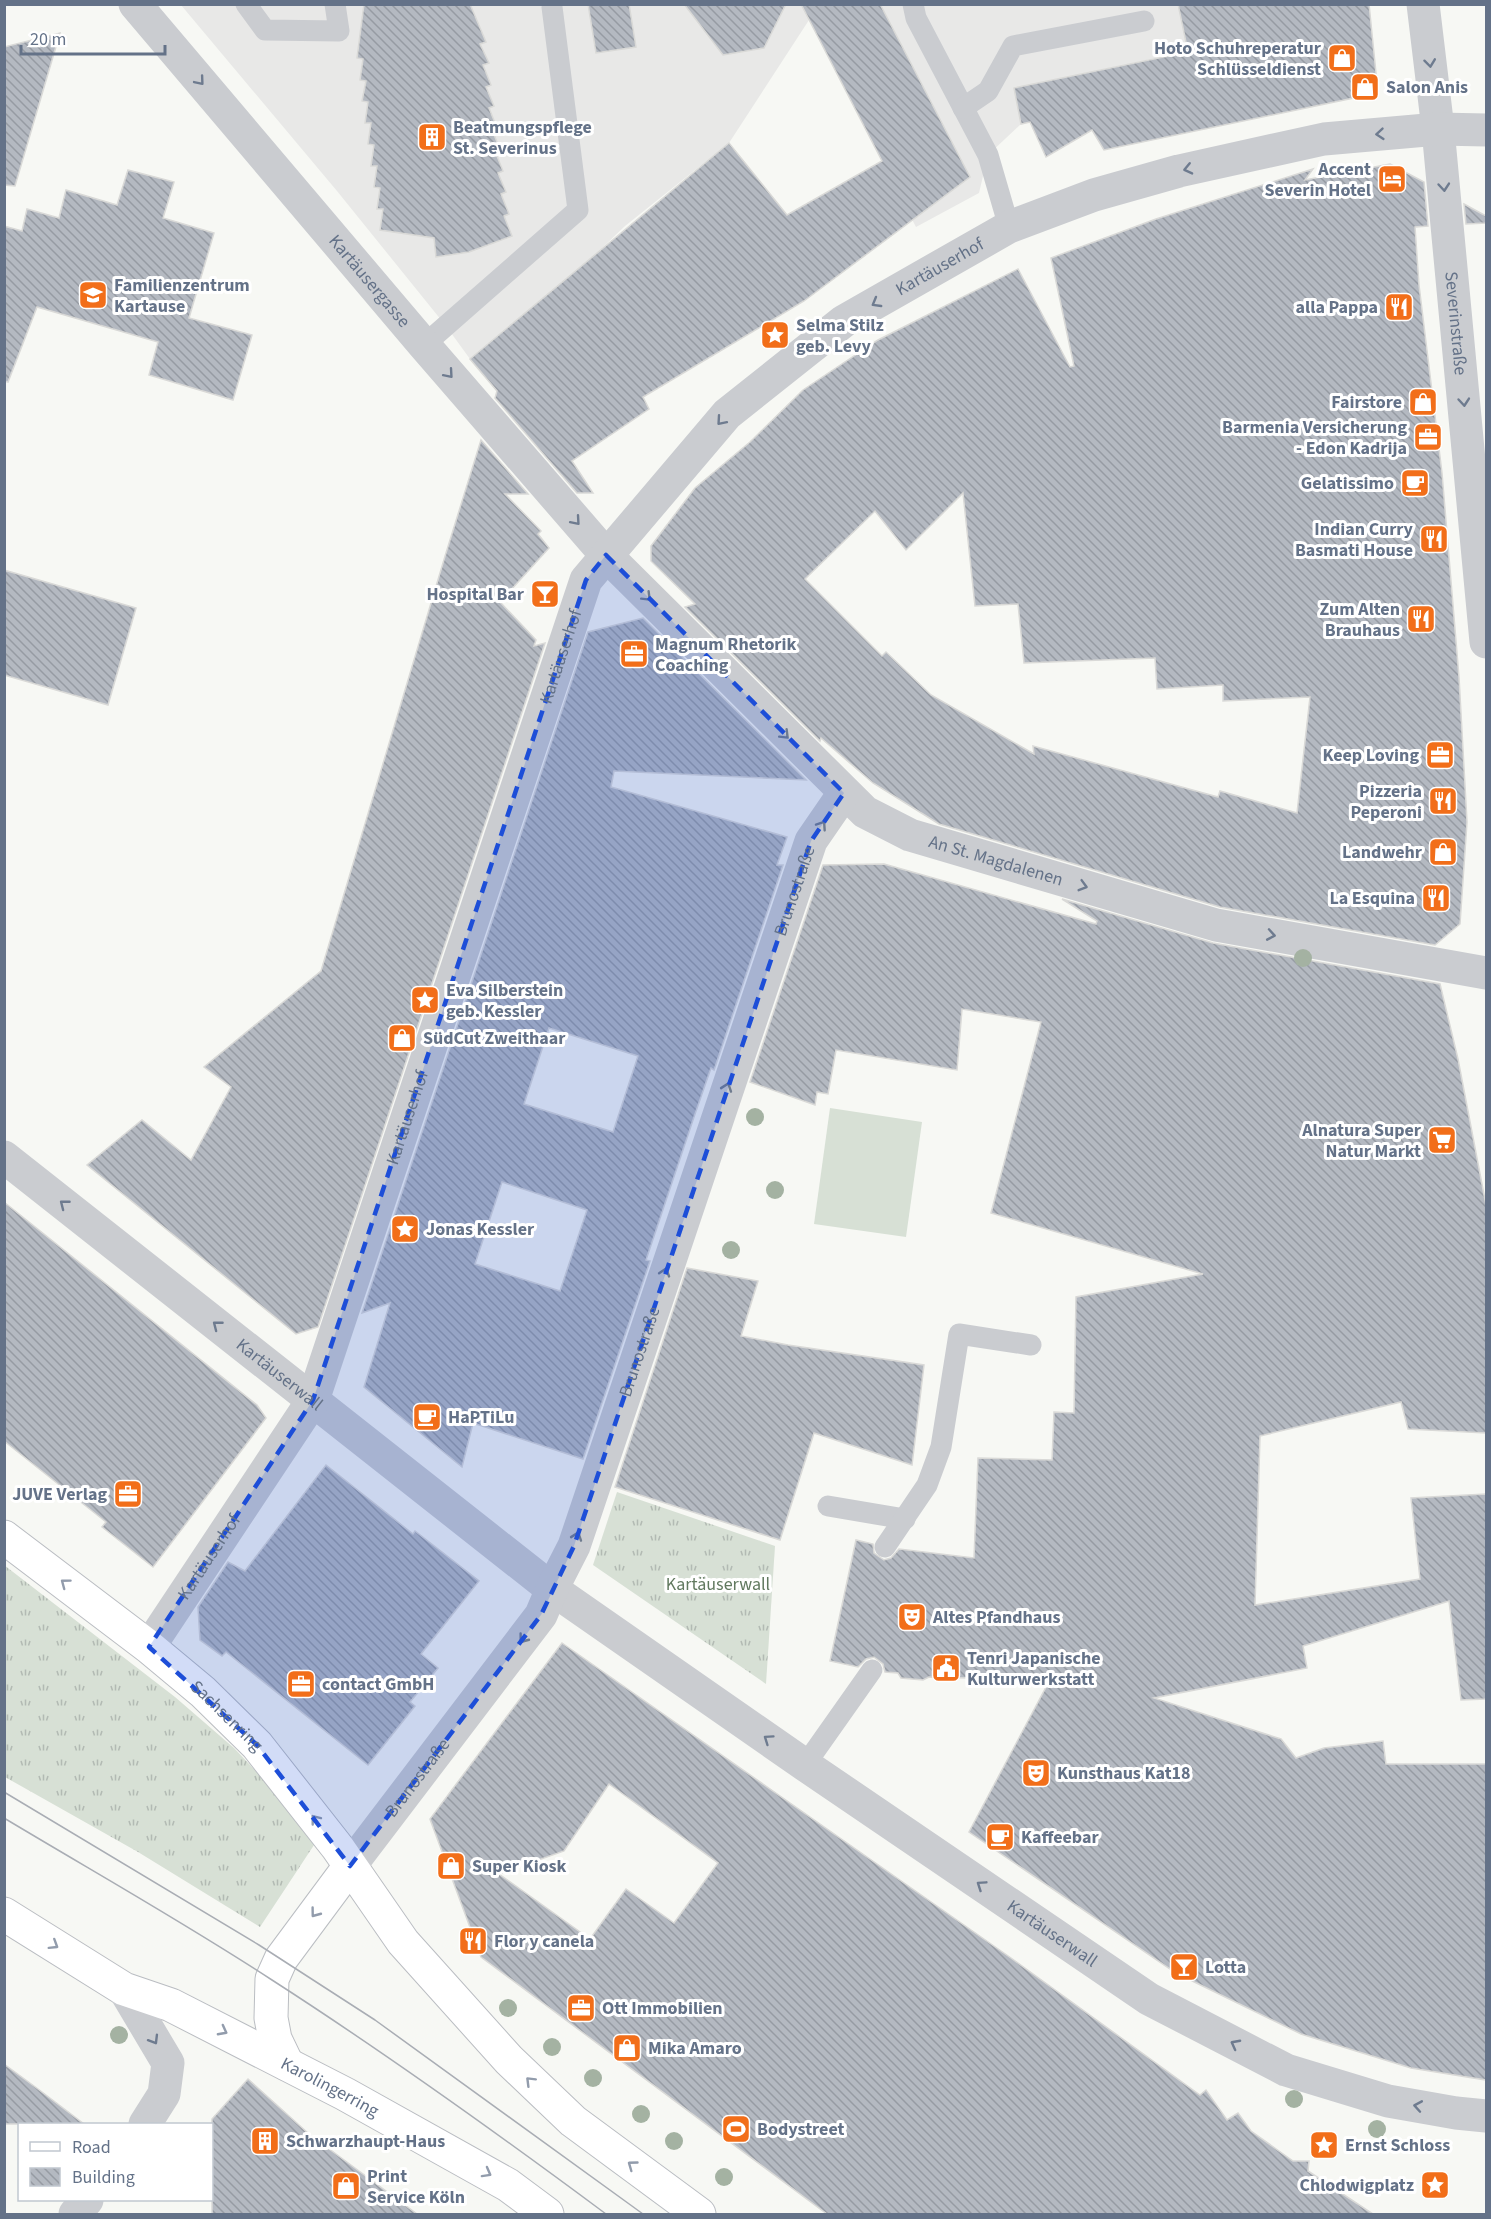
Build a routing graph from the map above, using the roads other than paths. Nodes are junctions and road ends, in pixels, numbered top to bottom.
1 (135, 4) edge
2 (246, 4) edge
3 (335, 4) edge
4 (913, 4) edge
5 (1423, 4) edge
6 (552, 6) dead end
7 (1144, 21) dead end
8 (963, 108) junction
9 (1438, 129) junction
10 (1486, 130) edge
11 (1009, 227) junction
12 (424, 345) junction
13 (606, 555) junction
14 (1486, 642) edge
15 (844, 793) junction
16 (1486, 973) edge
17 (4, 1157) edge
18 (1031, 1345) dead end
19 (313, 1400) junction
20 (828, 1506) dead end
21 (904, 1519) junction
22 (4, 1537) edge
23 (885, 1547) dead end
24 (552, 1589) junction
25 (149, 1647) junction
26 (872, 1670) dead end
27 (805, 1765) junction
28 (350, 1866) junction
29 (4, 1914) edge
30 (124, 1989) junction
31 (286, 2064) junction
32 (1486, 2116) edge
33 (146, 2123) edge
34 (85, 2201) edge
35 (75, 2214) edge
36 (547, 2214) edge
37 (699, 2214) edge

1 -> 12 street, Kartäusergasse
2 - 3 lane
4 - 8 lane
5 -> 9 street, Severinstraße
6 - 12 lane
7 - 8 lane
8 - 11 lane
9 - 10 street, Kartäuserhof
9 -> 11 street, Kartäuserhof
9 -> 14 street, Severinstraße
11 -> 13 street, Kartäuserhof
12 -> 13 street, Kartäusergasse
13 -> 15 street, An St. Magdalenen
13 - 19 street, Kartäuserhof
15 -> 16 street, An St. Magdalenen
24 -> 15 street, Brunostraße
19 -> 17 street, Kartäuserwall
18 - 21 lane
19 - 24 street, Kartäuserwall
19 - 25 street, Kartäuserhof
20 - 21 lane
21 - 23 lane
25 -> 22 main road, Sachsenring
27 -> 24 street, Kartäuserwall
24 -> 28 street, Brunostraße
28 -> 25 main road, Sachsenring
26 - 27 lane
32 -> 27 street, Kartäuserwall
28 -> 31 main road
37 -> 28 main road, Sachsenring
29 -> 30 main road
30 -> 31 main road, Karolingerring
30 -> 33 street
31 -> 36 main road, Karolingerring
34 - 35 street

